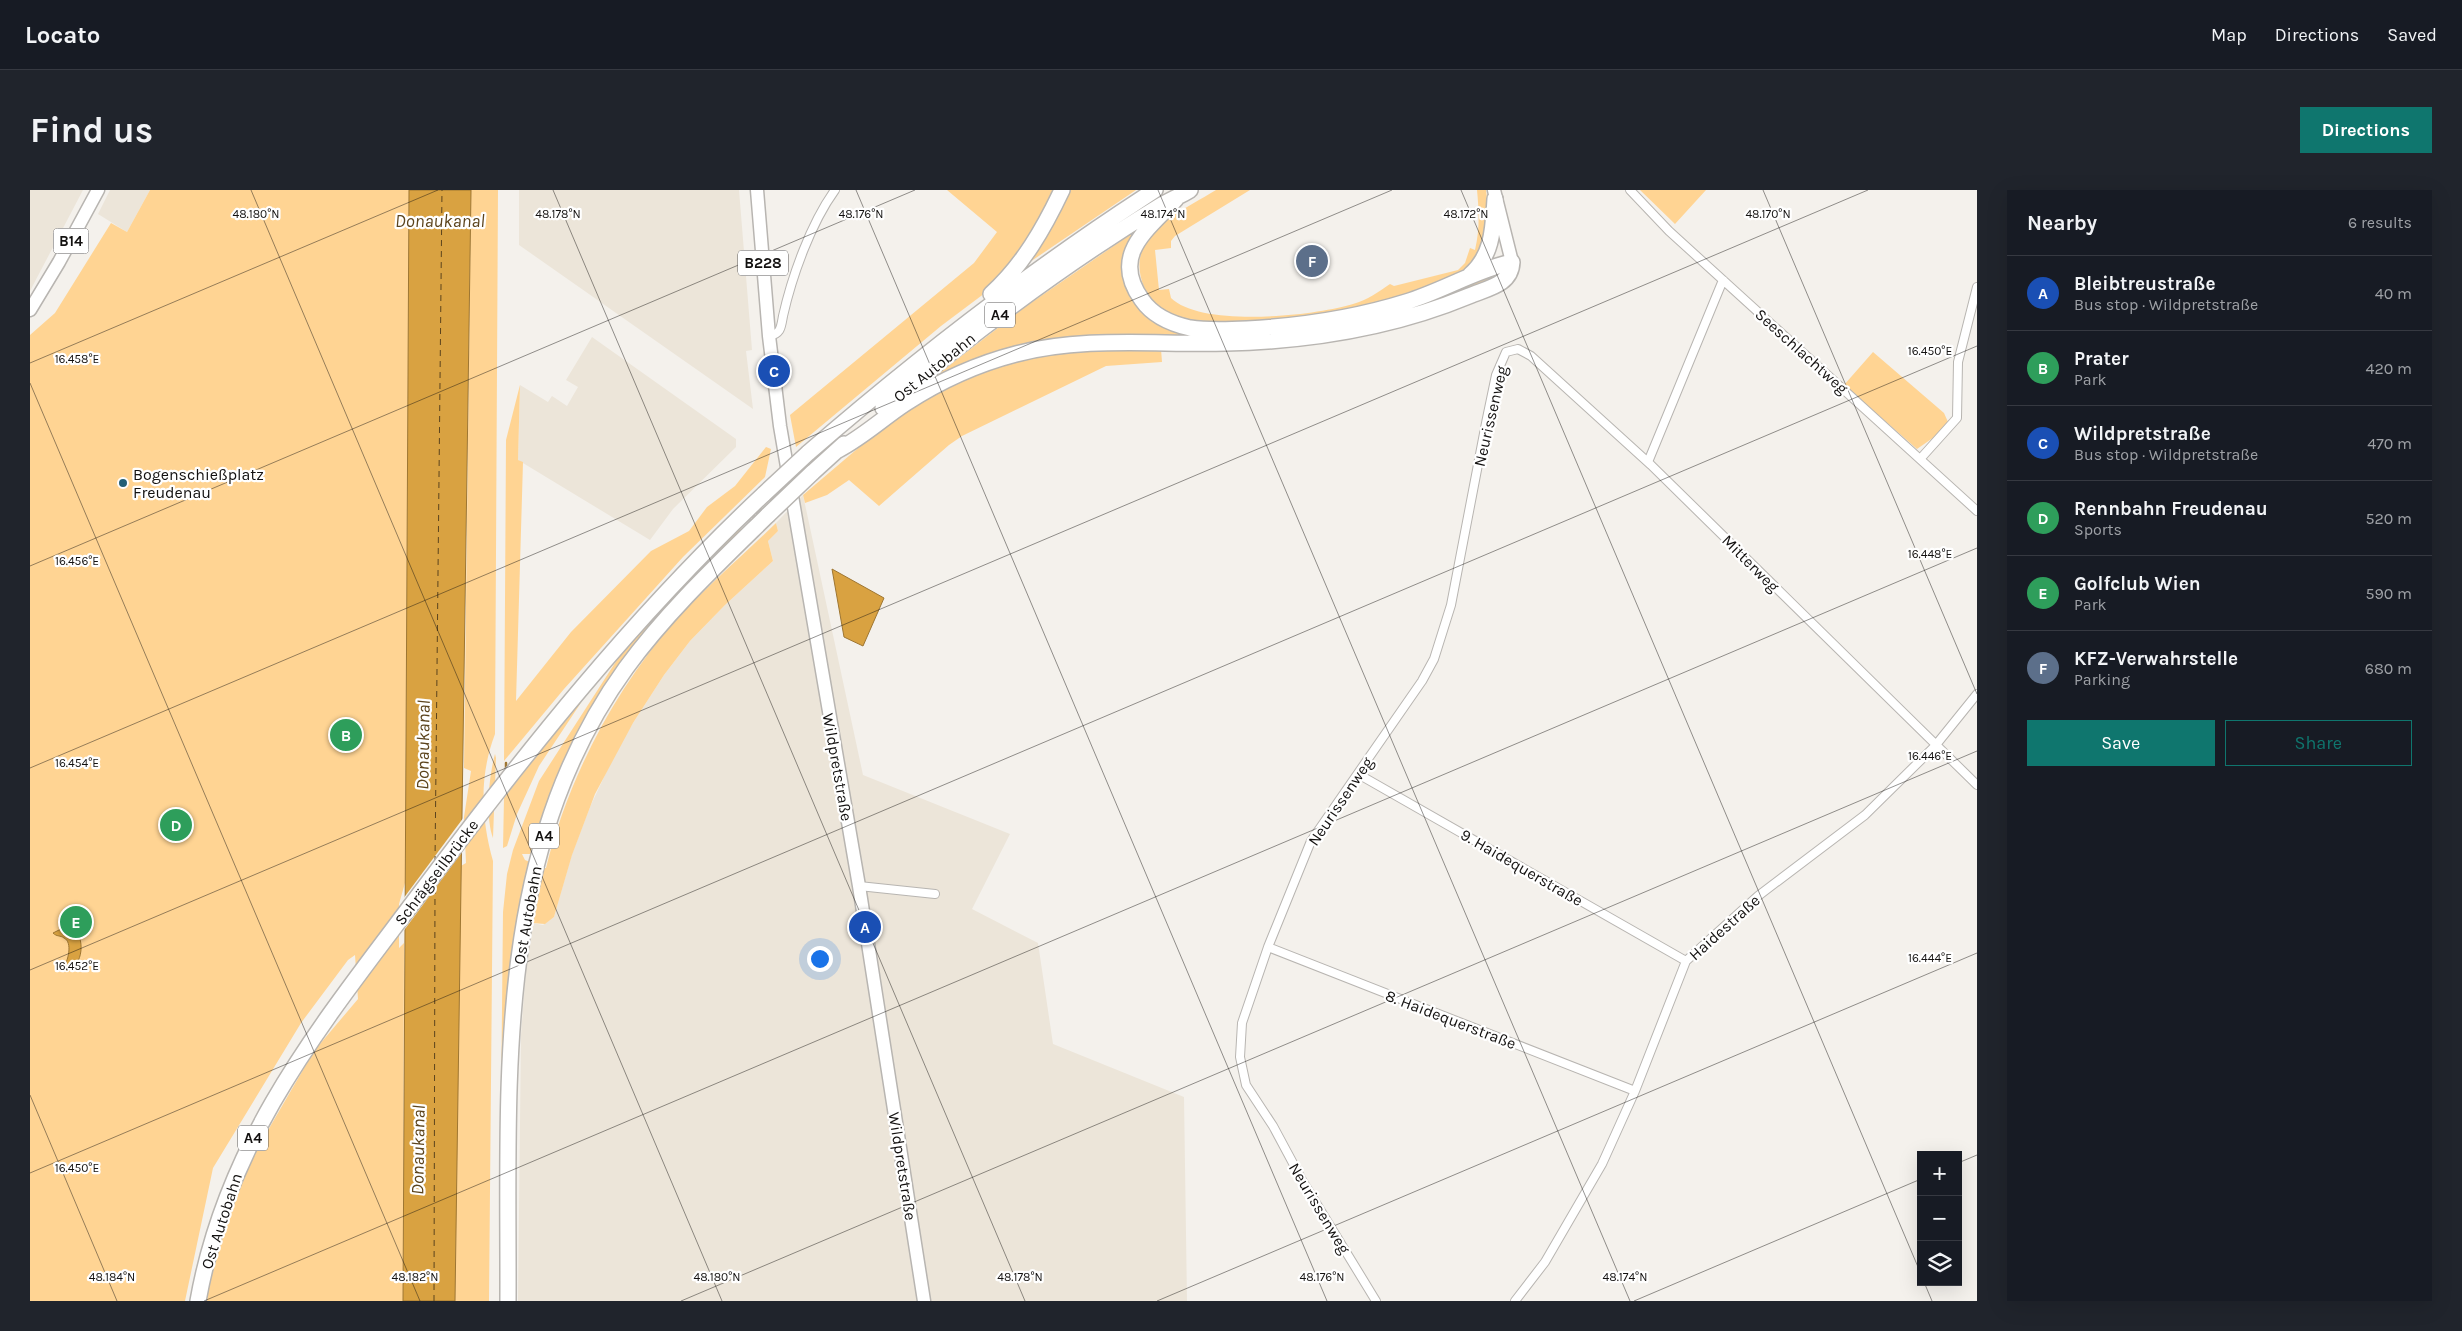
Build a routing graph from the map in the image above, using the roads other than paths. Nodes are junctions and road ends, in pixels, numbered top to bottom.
1 (98, 190) edge
2 (757, 190) edge
3 (835, 190) edge
4 (1062, 190) edge
5 (1155, 190) edge
6 (1190, 190) edge
7 (1630, 190) edge
8 (1494, 194) edge
9 (1176, 199) junction
10 (1512, 262) junction
11 (1464, 280) junction
12 (1724, 280) junction
13 (1977, 287) edge
14 (30, 310) edge
15 (952, 332) junction
16 (769, 336) junction
17 (1518, 348) joint
18 (838, 450) junction
19 (1920, 458) junction
20 (1648, 462) junction
21 (1977, 511) edge
22 (1977, 694) edge
23 (1935, 746) junction
24 (527, 752) joint
25 (1358, 774) junction
26 (1977, 785) edge
27 (859, 886) junction
28 (935, 894) dead end
29 (1268, 947) junction
30 (1686, 961) junction
31 (346, 992) joint
32 (1635, 1091) junction
33 (198, 1301) edge
34 (508, 1301) edge
35 (924, 1301) edge
36 (1376, 1301) edge
37 (1515, 1301) edge

1 - 14 main road, B14
2 - 16 main road, B228
3 - 16 street
4 - 15 highway
5 - 15 highway, Ost Autobahn / A4
6 - 9 highway, Ost Autobahn / A4
7 - 12 street, Seeschlachtweg
8 - 10 main road
8 - 11 highway
9 - 11 highway
9 - 18 highway, Ost Autobahn / A4
10 - 11 highway
10 - 18 highway
12 - 19 street, Seeschlachtweg
12 - 20 street
13 - 19 street
15 - 24 highway, Ost Autobahn / A4, bridge
16 - 27 main road, Wildpretstraße
17 - 20 street, Mitterweg
17 - 25 street, Neurissenweg
18 - 34 highway, Ost Autobahn / A4, bridge
19 - 21 street, Seeschlachtweg
20 - 23 street, Mitterweg
22 - 23 street, Haidestraße
23 - 26 street, Mitterweg
23 - 30 street, Haidestraße
24 - 31 highway, Schrägseilbrücke / A4
25 - 29 street, Neurissenweg
25 - 30 street, 9. Haidequerstraße
27 - 28 street
27 - 35 main road, Wildpretstraße
29 - 32 street, 8. Haidequerstraße
29 - 36 street, Neurissenweg
30 - 32 street, Haidestraße
31 - 33 highway, Ost Autobahn / A4
32 - 37 street, Haidestraße

